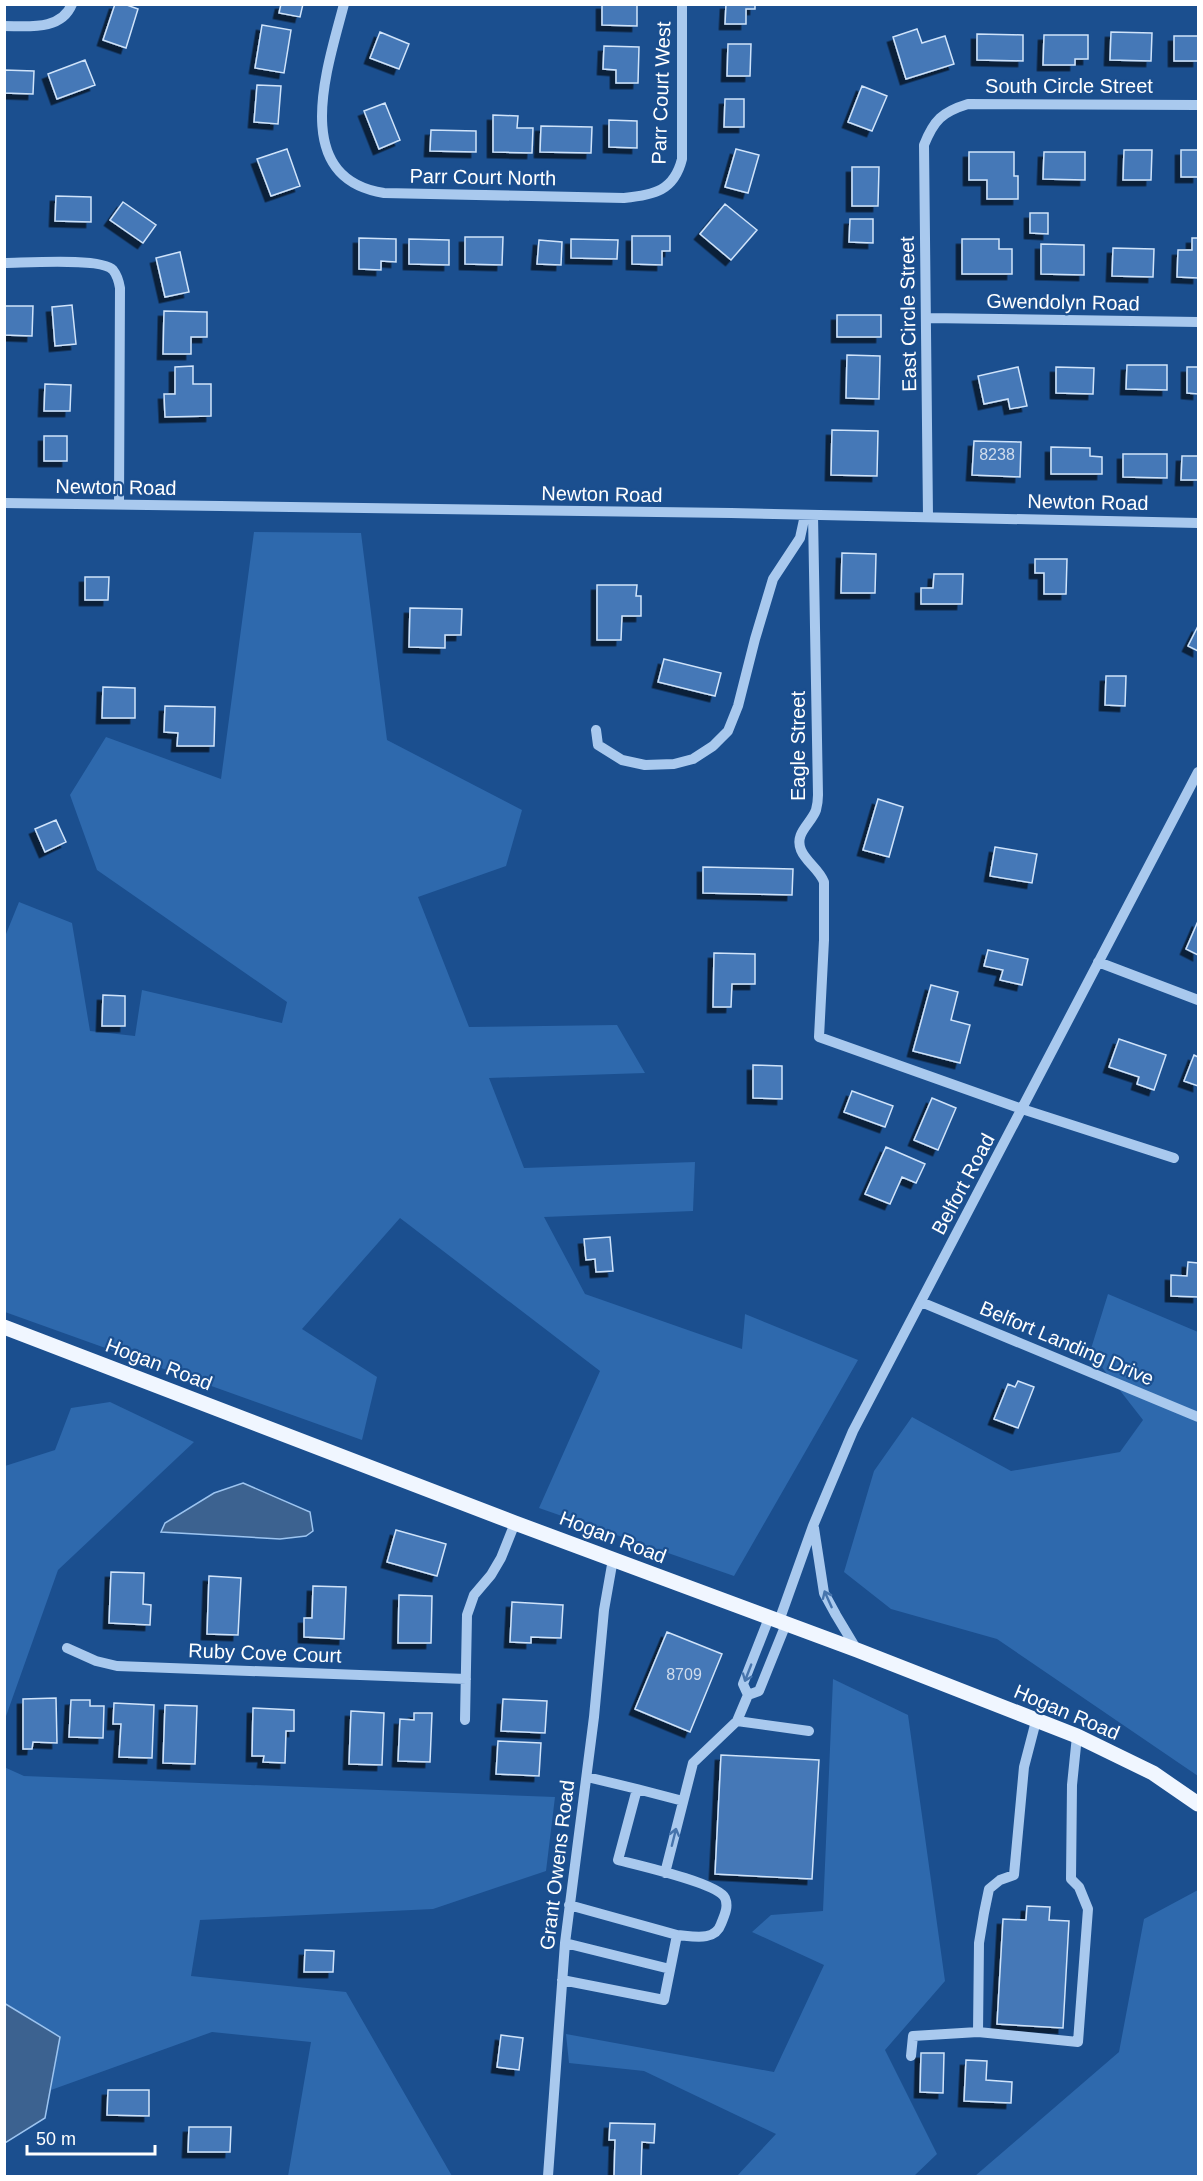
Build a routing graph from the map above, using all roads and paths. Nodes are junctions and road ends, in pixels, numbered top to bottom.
1 (72, 4) edge
2 (344, 4) edge
3 (682, 4) edge
4 (4, 26) edge
5 (1198, 105) edge
6 (941, 116) joint
7 (640, 196) joint
8 (4, 263) edge
9 (927, 318) junction
10 (1198, 322) edge
11 (4, 503) edge
12 (119, 505) junction
13 (809, 515) junction
14 (928, 517) junction
15 (1198, 523) edge
16 (596, 730) dead end
17 (1198, 771) edge
18 (1098, 962) junction
19 (1198, 1000) edge
20 (1022, 1109) junction
21 (1174, 1158) dead end
22 (921, 1302) junction
23 (4, 1327) edge
24 (1198, 1417) edge
25 (515, 1523) junction
26 (813, 1527) junction
27 (613, 1559) junction
28 (778, 1621) junction
29 (67, 1648) dead end
30 (857, 1650) junction
31 (466, 1679) junction
32 (748, 1695) junction
33 (465, 1720) dead end
34 (737, 1721) junction
35 (1036, 1721) junction
36 (809, 1731) dead end
37 (1077, 1736) junction
38 (587, 1777) junction
39 (637, 1789) junction
40 (683, 1801) junction
41 (1198, 1804) edge
42 (665, 1873) junction
43 (569, 1905) junction
44 (677, 1935) junction
45 (564, 1943) junction
46 (670, 1969) junction
47 (562, 1980) junction
48 (978, 2032) junction
49 (911, 2056) dead end
50 (548, 2176) edge

1 - 4 street
2 - 7 street, Parr Court North
3 - 7 street, Parr Court West
5 - 6 street, South Circle Street
6 - 9 street, East Circle Street
8 - 12 street
9 - 10 street, Gwendolyn Road
9 - 14 street, East Circle Street
11 - 12 street, Newton Road
12 - 13 street, Newton Road
13 - 14 street, Newton Road
13 - 16 street
13 - 20 street, Eagle Street
14 - 15 street, Newton Road
17 - 18 street, Belfort Road
18 - 19 street
18 - 20 street, Belfort Road
20 - 21 street
20 - 22 street, Belfort Road
22 - 24 street, Belfort Landing Drive
22 - 26 street, Belfort Road
23 - 25 main road, Hogan Road
25 - 27 main road, Hogan Road
25 - 31 street
26 - 28 street, Belfort Road
30 -> 26 street
27 - 28 main road, Hogan Road
27 - 38 street, Grant Owens Road
28 - 30 main road, Hogan Road
28 -> 32 street
28 - 32 street
29 - 31 street, Ruby Cove Court
30 - 35 main road, Hogan Road
31 - 33 street
32 - 34 street
34 - 36 street
34 - 40 street
35 - 37 main road, Hogan Road
35 - 48 street
37 - 41 main road, Hogan Road
37 - 48 street
38 - 39 street
38 - 43 street, Grant Owens Road
39 - 40 street
39 - 42 street
42 -> 40 street
42 - 44 street
43 - 44 street
43 - 45 street, Grant Owens Road
44 - 46 street
45 - 46 street
45 - 47 street, Grant Owens Road
46 - 47 street
47 - 50 street, Grant Owens Road
48 - 49 street

